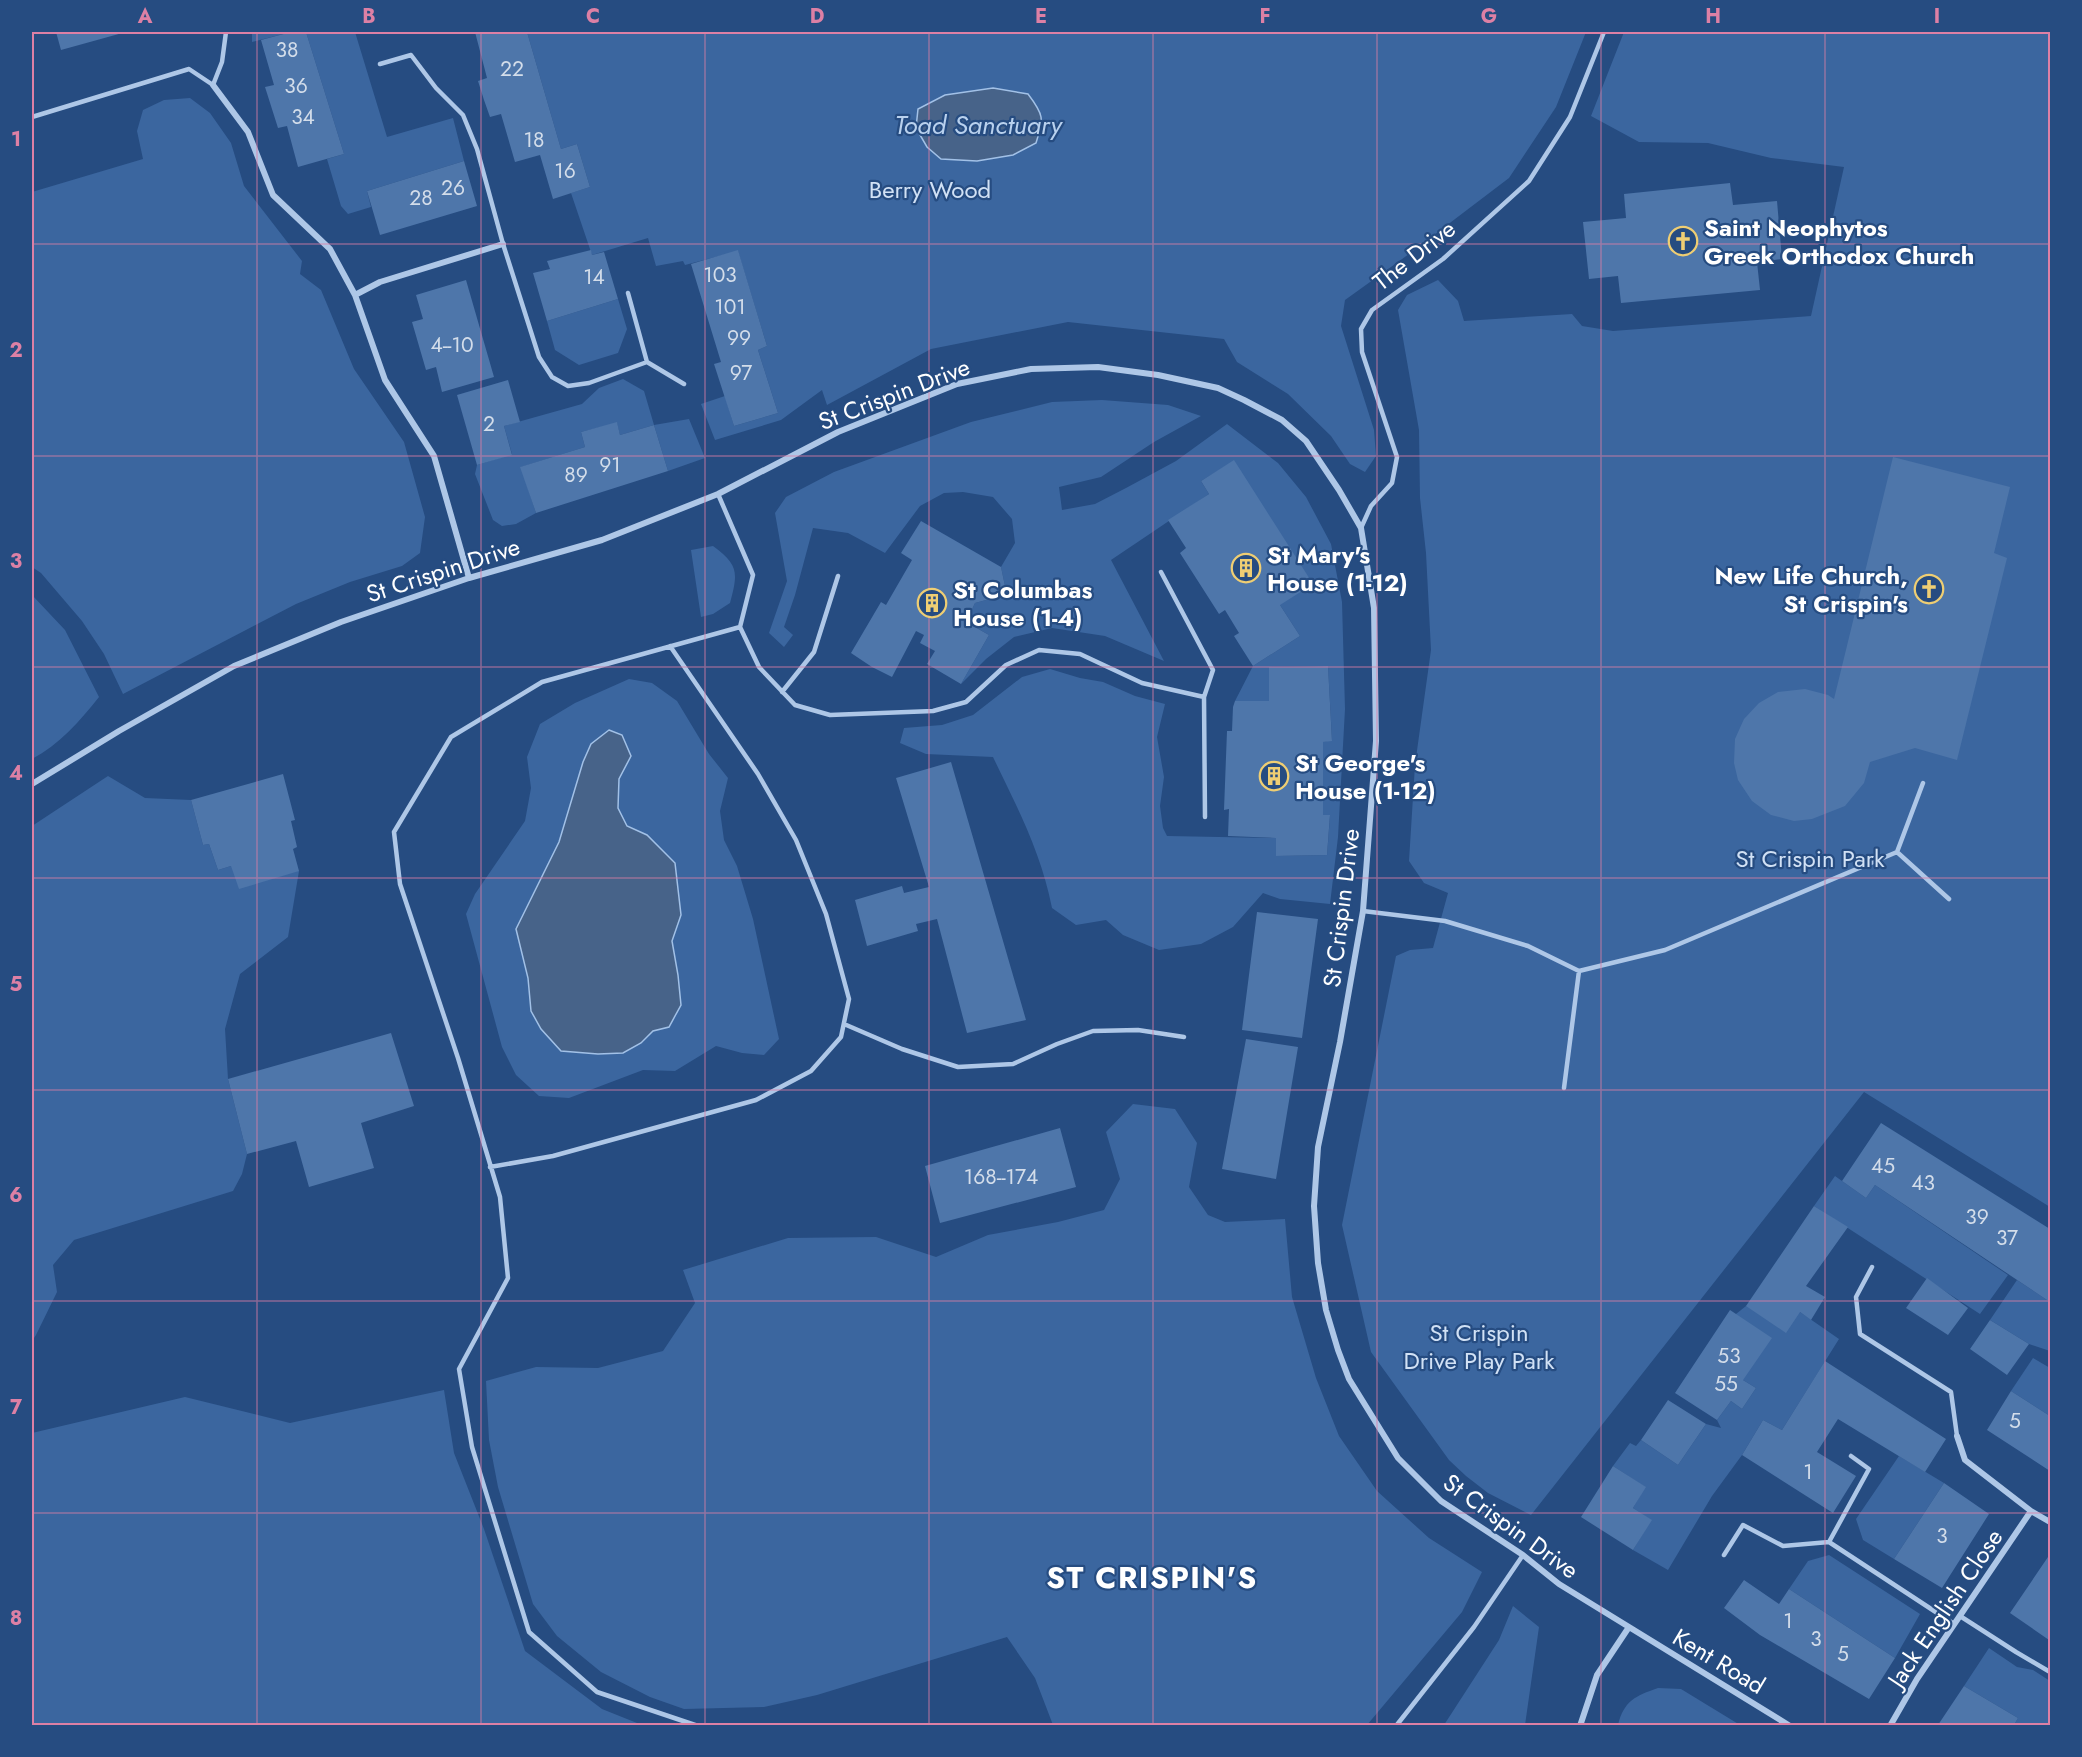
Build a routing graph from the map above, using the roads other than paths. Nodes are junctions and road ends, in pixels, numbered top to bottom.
1 (226, 32) edge
2 (1604, 32) edge
3 (380, 64) dead end
4 (213, 85) junction
5 (32, 117) edge
6 (503, 244) junction
7 (628, 293) dead end
8 (355, 295) junction
9 (647, 362) junction
10 (684, 384) dead end
11 (718, 495) junction
12 (1361, 528) junction
13 (1161, 572) dead end
14 (838, 576) dead end
15 (469, 578) junction
16 (740, 627) junction
17 (670, 646) junction
18 (782, 692) junction
19 (1204, 697) junction
20 (1923, 783) dead end
21 (32, 784) edge
22 (1205, 817) dead end
23 (1897, 852) junction
24 (1949, 899) dead end
25 (1363, 911) junction
26 (1579, 971) junction
27 (844, 1024) junction
28 (1184, 1037) dead end
29 (1564, 1088) dead end
30 (490, 1167) junction
31 (1872, 1267) dead end
32 (1957, 1436) joint
33 (1851, 1456) dead end
34 (2031, 1511) junction
35 (2050, 1522) edge
36 (1829, 1542) junction
37 (1523, 1555) junction
38 (1724, 1555) dead end
39 (1960, 1616) junction
40 (1954, 1624) junction
41 (1629, 1627) junction
42 (2050, 1672) edge
43 (698, 1725) edge
44 (1396, 1725) edge
45 (1580, 1725) edge
46 (1790, 1725) edge
47 (1890, 1725) edge

1 - 4 lane
2 - 12 lane, The Drive
3 - 6 lane
4 - 5 lane
4 - 8 street
6 - 8 street
6 - 9 lane
7 - 9 lane
8 - 15 street
9 - 10 lane
11 - 12 street, St Crispin Drive
11 - 15 street, St Crispin Drive
11 - 16 lane
12 - 25 street, St Crispin Drive
13 - 19 lane
14 - 18 lane
15 - 21 street, St Crispin Drive
16 - 17 lane
16 - 18 lane
17 - 27 lane
17 - 30 lane
18 - 19 lane
19 - 22 lane
20 - 23 lane
23 - 24 lane
23 - 26 lane
25 - 26 lane
25 - 37 street, St Crispin Drive
26 - 29 lane
27 - 28 lane
27 - 30 lane
30 - 43 lane
31 - 32 lane
32 - 34 street
33 - 36 lane
34 - 35 street
34 - 39 street, Jack English Close
36 - 38 lane
36 - 40 lane
37 - 41 street, St Crispin Drive
37 - 44 lane
39 - 40 street, Jack English Close
39 - 42 lane
40 - 47 street, Jack English Close
41 - 45 street
41 - 46 street, Kent Road

